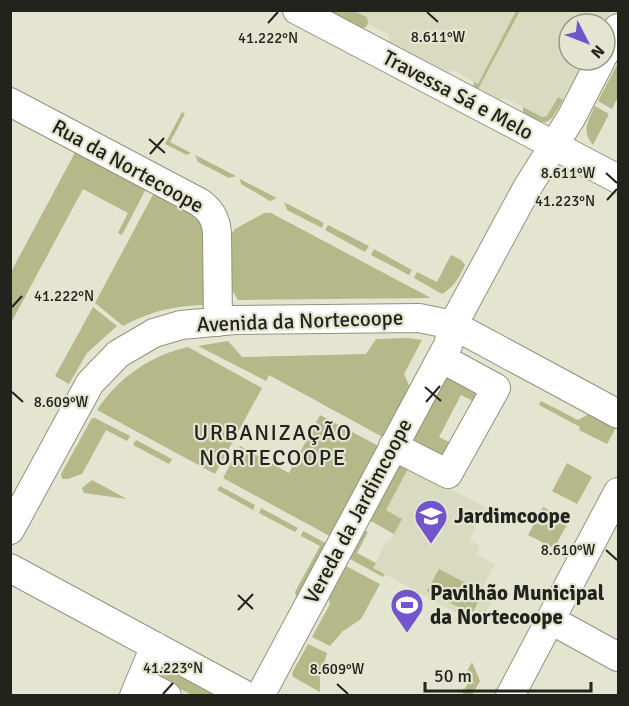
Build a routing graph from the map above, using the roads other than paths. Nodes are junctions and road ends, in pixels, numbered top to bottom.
1 (297, 10) edge
2 (594, 72) edge
3 (10, 102) edge
4 (554, 145) junction
5 (618, 179) edge
6 (218, 322) junction
7 (453, 325) junction
8 (441, 358) junction
9 (618, 414) edge
10 (393, 446) junction
11 (618, 492) edge
12 (10, 530) edge
13 (10, 568) edge
14 (550, 620) junction
15 (155, 646) junction
16 (618, 657) edge
17 (137, 688) edge
18 (167, 696) edge
19 (247, 696) edge
20 (260, 696) edge
21 (510, 696) edge

1 - 4 street, Travessa Sá e Melo
2 - 4 street
3 - 6 street, Rua da Nortecoope
4 - 5 street, Travessa Sá e Melo
4 - 7 street
6 - 7 street, Avenida da Nortecoope
6 - 12 street, Avenida da Nortecoope
7 - 8 street, Vereda da Jardimcoope
7 - 9 street, Avenida da Nortecoope
8 - 10 street, Vereda da Jardimcoope
8 - 10 street
10 - 20 street, Vereda da Jardimcoope
11 - 14 street
13 - 15 street
14 - 16 street
14 - 21 street
15 - 17 street
15 - 19 street
17 - 18 street

